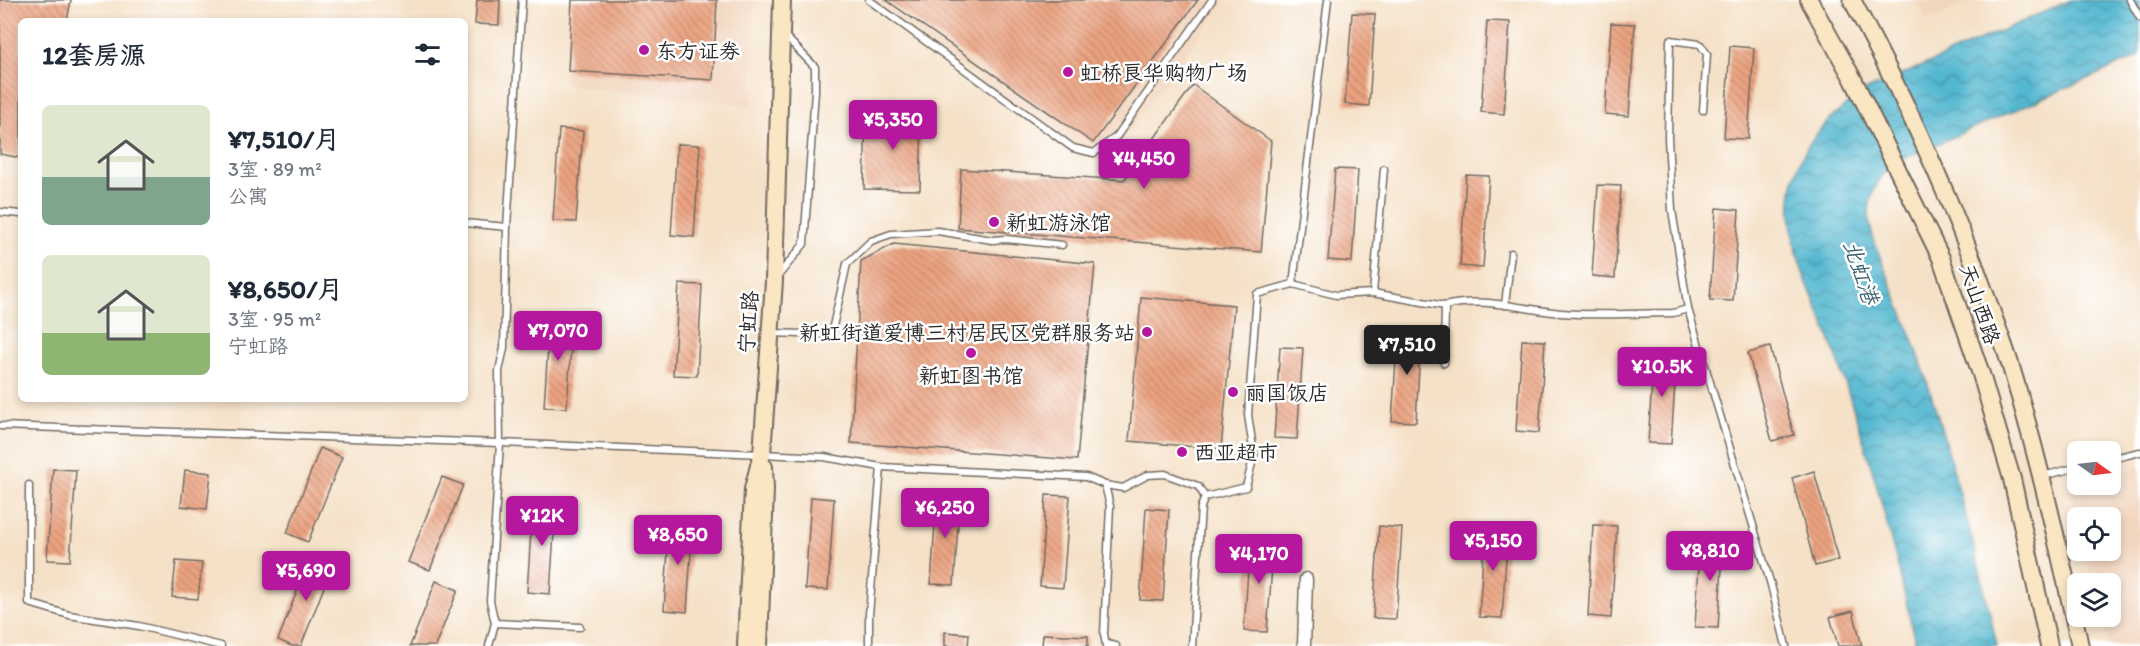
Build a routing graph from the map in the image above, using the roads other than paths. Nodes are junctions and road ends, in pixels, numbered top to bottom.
1 (522, 0) edge
2 (782, 0) edge
3 (869, 0) edge
4 (1212, 0) edge
5 (1328, 0) edge
6 (1809, 0) edge
7 (1852, 0) edge
8 (2130, 0) edge
9 (2140, 18) edge
10 (782, 32) junction
11 (1704, 110) dead end
12 (1384, 169) dead end
13 (0, 212) edge
14 (18, 214) edge
15 (468, 223) edge
16 (507, 227) junction
17 (1062, 245) dead end
18 (1511, 253) dead end
19 (774, 281) junction
20 (1293, 284) junction
21 (1373, 293) junction
22 (1505, 305) junction
23 (1445, 306) junction
24 (1688, 309) junction
25 (770, 333) junction
26 (1444, 363) dead end
27 (0, 426) edge
28 (500, 443) junction
29 (2140, 452) edge
30 (762, 454) junction
31 (2121, 456) edge
32 (881, 467) junction
33 (2067, 470) edge
34 (2041, 477) junction
35 (29, 485) dead end
36 (1105, 485) junction
37 (1205, 497) junction
38 (1306, 579) dead end
39 (495, 623) junction
40 (579, 627) dead end
41 (1106, 645) edge
42 (221, 646) edge
43 (489, 646) edge
44 (746, 646) edge
45 (759, 646) edge
46 (869, 646) edge
47 (1116, 646) edge
48 (1192, 646) edge
49 (1304, 646) edge
50 (1786, 646) edge
51 (2049, 646) edge
52 (2080, 646) edge

1 - 16 lane
2 - 10 main road, 宁虹路
3 - 4 lane
5 - 20 lane
6 - 51 main road, 天山西路
7 - 34 main road, 天山西路
8 - 9 lane
10 - 19 main road, 宁虹路
10 - 19 lane
11 - 24 lane
12 - 21 lane
13 - 14 lane
15 - 16 lane
16 - 28 lane
17 - 25 lane
18 - 22 lane
19 - 25 main road, 宁虹路
20 - 21 lane
20 - 37 lane
21 - 23 lane
22 - 23 lane
22 - 24 lane
23 - 26 lane
24 - 50 lane
25 - 30 main road, 宁虹路
27 - 28 lane
28 - 30 lane
28 - 39 lane
29 - 31 lane
30 - 32 lane
30 - 44 main road, 宁虹路
30 - 45 main road
32 - 36 lane
32 - 46 lane
33 - 34 lane
34 - 52 main road, 天山西路
35 - 42 lane
36 - 37 lane
36 - 41 lane
37 - 48 lane
38 - 49 street
39 - 40 lane
39 - 43 lane
41 - 47 lane

